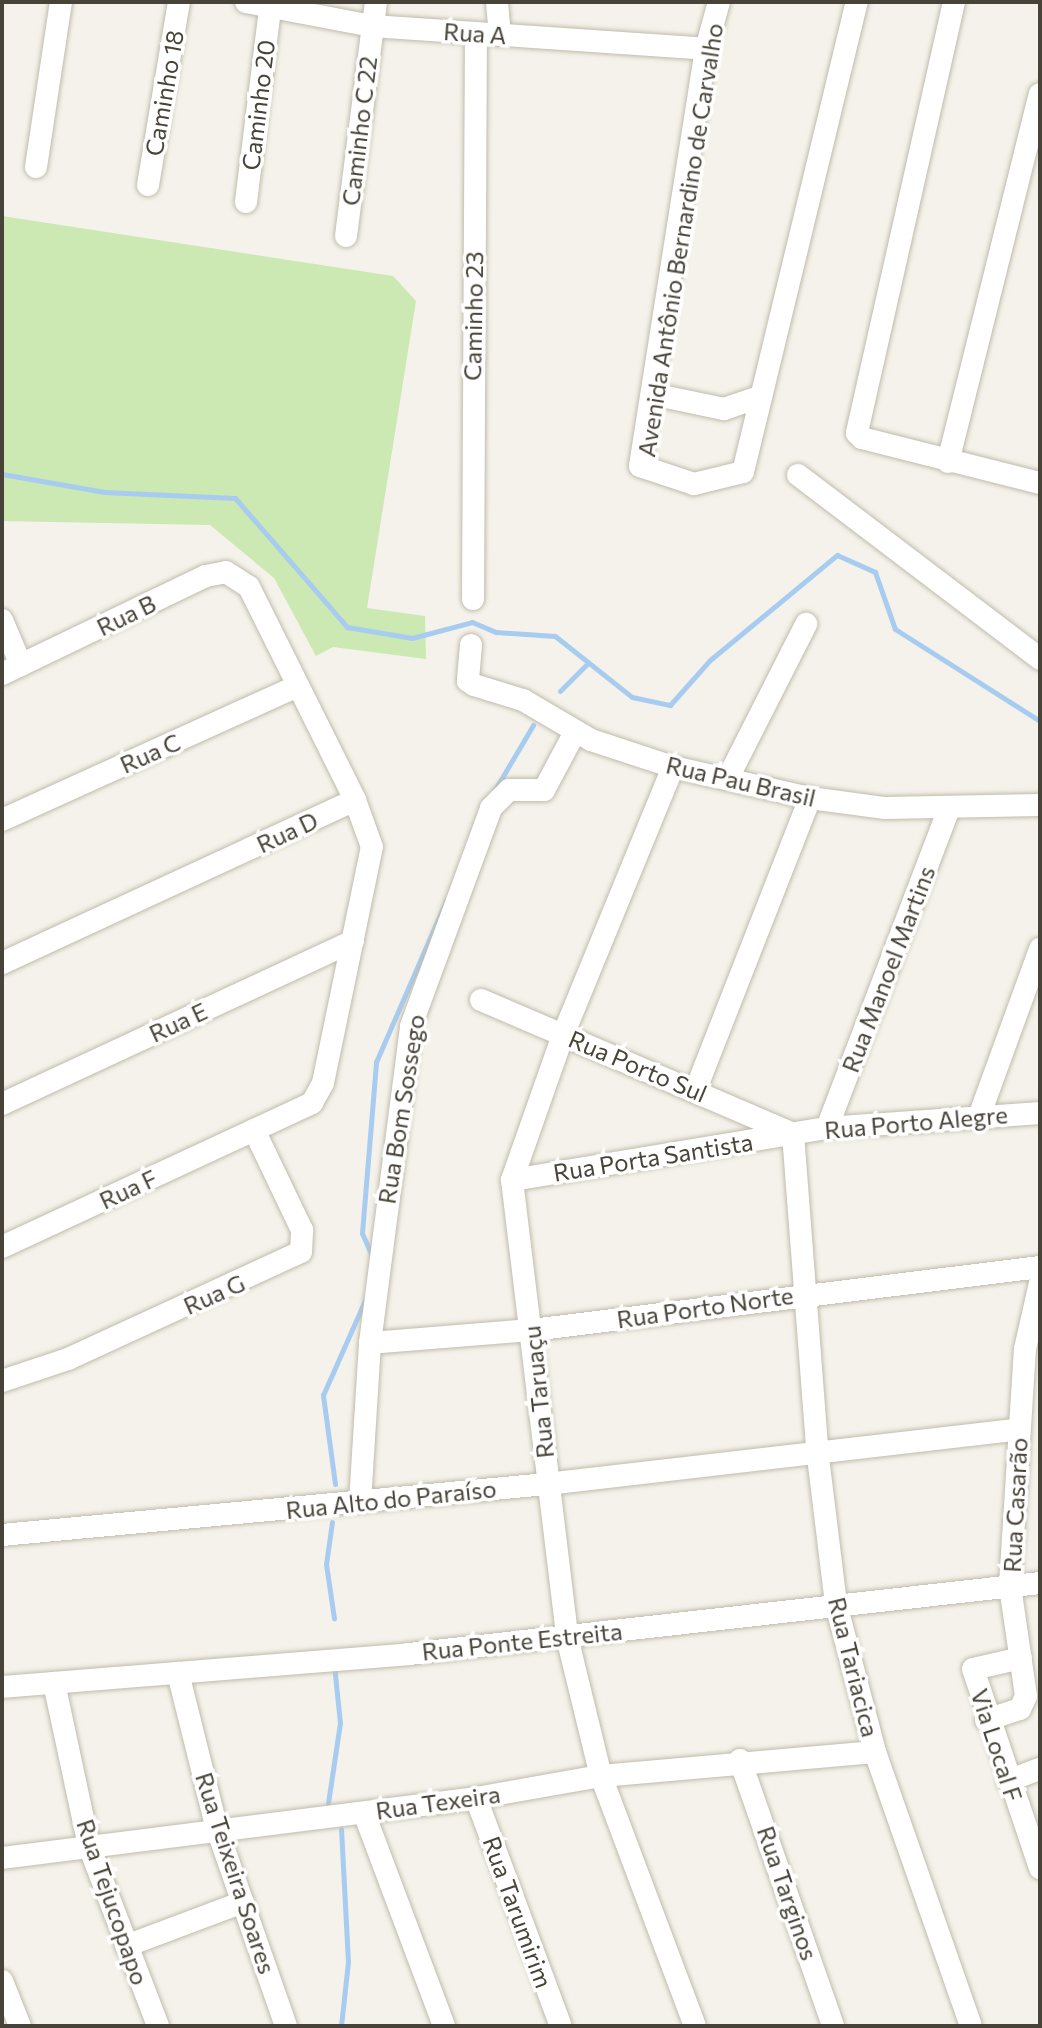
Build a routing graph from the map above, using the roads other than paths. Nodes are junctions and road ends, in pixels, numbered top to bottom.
1 (61, 2) edge
2 (179, 2) edge
3 (246, 2) edge
4 (376, 2) edge
5 (497, 2) edge
6 (719, 2) edge
7 (857, 2) edge
8 (954, 2) edge
9 (270, 8) junction
10 (302, 8) edge
11 (372, 26) junction
12 (476, 33) junction
13 (500, 35) junction
14 (706, 49) junction
15 (1040, 94) edge
16 (36, 167) dead end
17 (148, 185) dead end
18 (246, 202) dead end
19 (346, 236) dead end
20 (652, 394) junction
21 (761, 396) junction
22 (948, 462) junction
23 (798, 475) dead end
24 (1040, 483) edge
25 (473, 599) dead end
26 (2, 620) edge
27 (806, 624) dead end
28 (471, 645) dead end
29 (1040, 659) edge
30 (12, 669) edge
31 (297, 686) junction
32 (575, 732) junction
33 (673, 767) junction
34 (728, 778) junction
35 (810, 798) junction
36 (355, 800) junction
37 (1040, 805) edge
38 (949, 809) junction
39 (2, 820) edge
40 (353, 941) junction
41 (1040, 949) edge
42 (2, 963) edge
43 (481, 1000) dead end
44 (563, 1035) junction
45 (696, 1089) junction
46 (2, 1104) edge
47 (1040, 1113) edge
48 (980, 1114) junction
49 (827, 1128) junction
50 (254, 1130) junction
51 (793, 1134) junction
52 (512, 1180) junction
53 (2, 1247) edge
54 (1040, 1267) edge
55 (1040, 1283) edge
56 (808, 1293) junction
57 (532, 1330) junction
58 (370, 1343) junction
59 (2, 1381) edge
60 (1019, 1429) junction
61 (817, 1449) junction
62 (547, 1484) junction
63 (360, 1502) junction
64 (2, 1535) edge
65 (1040, 1583) edge
66 (1010, 1586) junction
67 (836, 1604) junction
68 (567, 1637) junction
69 (1021, 1658) junction
70 (178, 1673) junction
71 (54, 1683) junction
72 (2, 1687) edge
73 (986, 1720) junction
74 (875, 1752) junction
75 (740, 1760) junction
76 (1040, 1769) edge
77 (601, 1776) junction
78 (1008, 1781) junction
79 (476, 1798) junction
80 (364, 1813) junction
81 (217, 1829) junction
82 (89, 1846) junction
83 (2, 1858) edge
84 (1039, 1860) edge
85 (243, 1902) junction
86 (126, 1946) junction
87 (2, 1981) edge
88 (20, 2026) edge
89 (158, 2026) edge
90 (286, 2026) edge
91 (444, 2026) edge
92 (561, 2026) edge
93 (695, 2026) edge
94 (833, 2026) edge
95 (971, 2026) edge

1 - 16 street
2 - 17 street, Caminho 18
3 - 9 street, Rua A
4 - 11 street, Caminho C 22
5 - 13 street
6 - 14 street, Avenida Antônio Bernardino de Carvalho
7 - 21 street, Avenida Antônio Bernardino de Carvalho
8 - 22 street
9 - 10 street, Rua A
9 - 18 street, Caminho 20
10 - 11 street, Rua A
11 - 12 street, Rua A
11 - 19 street, Caminho C 22
12 - 13 street, Rua A
12 - 25 street, Caminho 23
13 - 14 street, Rua A
14 - 20 street, Avenida Antônio Bernardino de Carvalho
15 - 22 street
20 - 21 street
20 - 21 street, Avenida Antônio Bernardino de Carvalho
22 - 24 street
23 - 29 street
26 - 30 street
27 - 34 street
28 - 32 street, Rua Pau Brasil
30 - 31 street, Rua B
31 - 36 street
31 - 39 street, Rua C
32 - 33 street, Rua Pau Brasil
32 - 58 street, Rua Bom Sossego
33 - 34 street, Rua Pau Brasil
33 - 44 street, Rua Taruaçu
34 - 35 street, Rua Pau Brasil
35 - 38 street, Rua Pau Brasil
35 - 45 street
36 - 40 street
36 - 42 street, Rua D
37 - 38 street, Rua Pau Brasil
38 - 49 street, Rua Manoel Martins
40 - 46 street, Rua E
40 - 50 street
41 - 48 street
43 - 44 street, Rua Porto Sul
44 - 45 street, Rua Porto Sul
44 - 52 street, Rua Taruaçu
45 - 51 street, Rua Porto Sul
47 - 48 street, Rua Porto Alegre
48 - 49 street, Rua Porto Alegre
49 - 51 street, Rua Porto Alegre
50 - 53 street, Rua F
50 - 59 street, Rua G
51 - 52 street, Rua Porta Santista
51 - 56 street, Rua Tariacica
52 - 57 street, Rua Taruaçu
54 - 56 street, Rua Porto Norte
55 - 60 street, Rua Casarão
56 - 57 street, Rua Porto Norte
56 - 61 street, Rua Tariacica
57 - 58 street, Rua Porto Norte
57 - 62 street, Rua Taruaçu
58 - 63 street, Rua Bom Sossego
60 - 61 street, Rua Alto do Paraíso
60 - 66 street, Rua Casarão
61 - 62 street, Rua Alto do Paraíso
61 - 67 street, Rua Tariacica
62 - 63 street, Rua Alto do Paraíso
62 - 68 street, Rua Taruaçu
63 - 64 street, Rua Alto do Paraíso
65 - 66 street, Rua Ponte Estreita
66 - 67 street, Rua Ponte Estreita
66 - 69 street, Rua Casarão
67 - 68 street, Rua Ponte Estreita
67 - 74 street, Rua Tariacica
68 - 70 street, Rua Ponte Estreita
68 - 77 street, Rua Taruaçu
69 - 73 street, Rua Casarão
69 - 73 street, Via Local F
70 - 71 street, Rua Ponte Estreita
70 - 81 street, Rua Teixeira Soares
71 - 72 street, Rua Ponte Estreita
71 - 82 street, Rua Tejucopapo
73 - 78 street, Via Local F
74 - 75 street, Rua Texeira
74 - 95 street, Rua Tariacica
75 - 77 street, Rua Texeira
75 - 94 street, Rua Targinos
76 - 78 street
77 - 79 street, Rua Texeira
77 - 93 street, Rua Taruaçu
78 - 84 street, Via Local F
79 - 80 street, Rua Texeira
79 - 92 street, Rua Tarumirim
80 - 81 street, Rua Texeira
80 - 91 street
81 - 82 street, Rua Texeira
81 - 85 street, Rua Teixeira Soares
82 - 83 street, Rua Texeira
82 - 86 street, Rua Tejucopapo
85 - 86 street
85 - 90 street, Rua Teixeira Soares
86 - 89 street, Rua Tejucopapo
87 - 88 street

